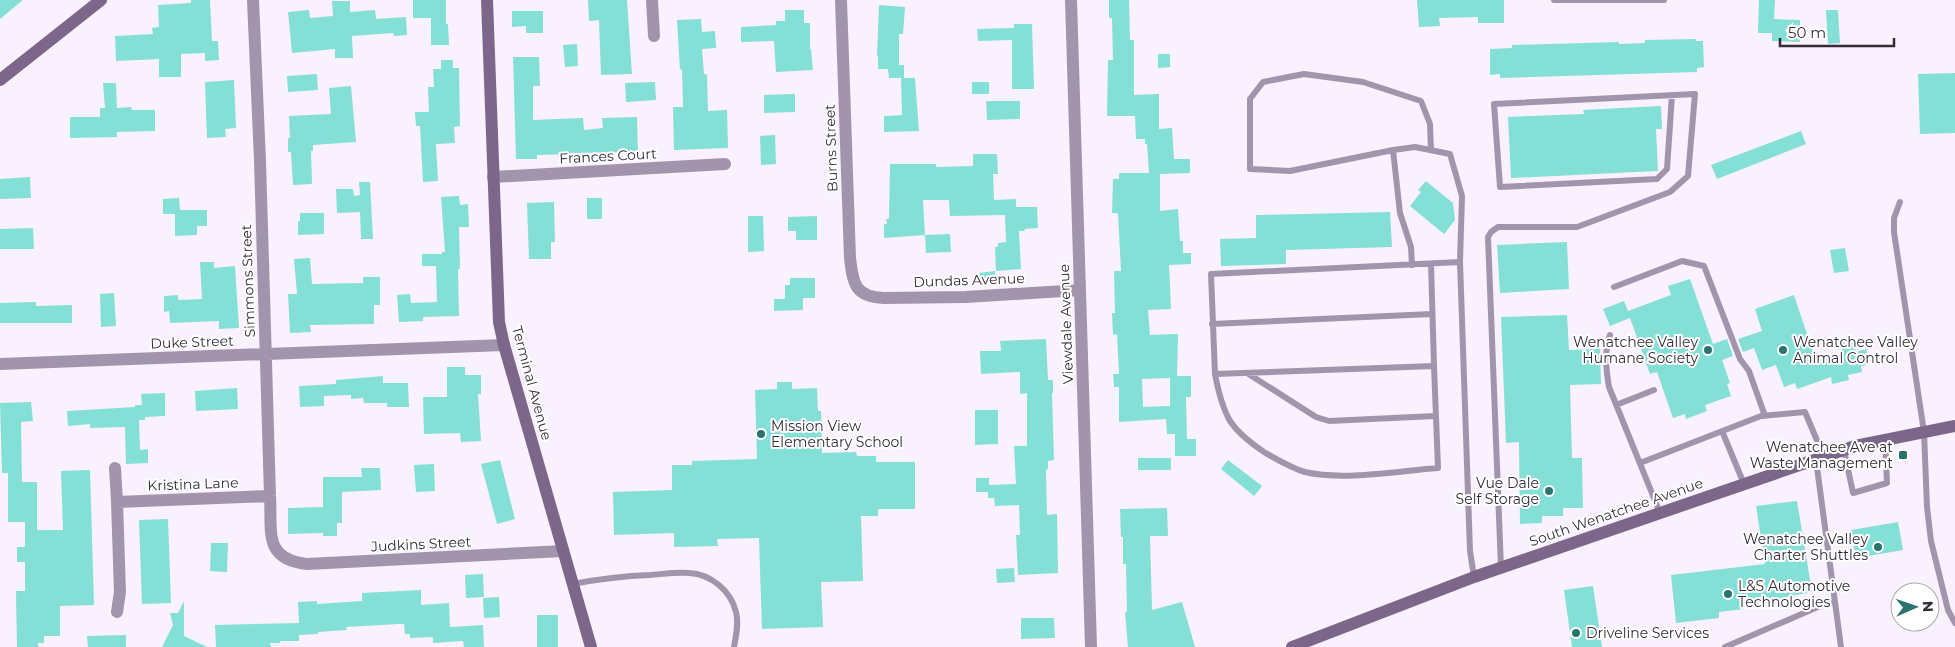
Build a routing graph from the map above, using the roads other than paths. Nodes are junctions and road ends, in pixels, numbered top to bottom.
1 (101, 0) edge
2 (253, 0) edge
3 (487, 0) edge
4 (652, 0) edge
5 (841, 0) edge
6 (1071, 0) edge
7 (1554, 0) edge
8 (1664, 0) edge
9 (654, 36) dead end
10 (0, 80) edge
11 (1672, 95) junction
12 (1393, 150) junction
13 (1431, 150) junction
14 (724, 164) dead end
15 (493, 176) junction
16 (1900, 202) dead end
17 (1460, 262) junction
18 (1431, 264) junction
19 (1412, 265) junction
20 (1614, 287) dead end
21 (1080, 290) junction
22 (860, 292) joint
23 (1432, 314) junction
24 (1212, 324) junction
25 (1610, 335) dead end
26 (504, 345) junction
27 (266, 355) junction
28 (0, 364) edge
29 (1434, 366) junction
30 (1246, 373) junction
31 (1215, 374) junction
32 (1654, 390) dead end
33 (1616, 404) junction
34 (1435, 416) junction
35 (1765, 416) junction
36 (1955, 426) edge
37 (1722, 431) junction
38 (1924, 432) junction
39 (1884, 440) junction
40 (1844, 450) junction
41 (1820, 458) junction
42 (1640, 463) junction
43 (115, 468) dead end
44 (1744, 484) junction
45 (270, 496) junction
46 (117, 502) junction
47 (1660, 513) junction
48 (563, 551) junction
49 (282, 558) joint
50 (1501, 568) junction
51 (1474, 576) junction
52 (573, 584) junction
53 (1834, 600) junction
54 (117, 612) dead end
55 (1955, 623) edge
56 (592, 647) edge
57 (734, 647) edge
58 (1091, 647) edge
59 (1292, 647) edge
60 (1726, 647) edge
61 (1841, 647) edge

1 - 10 main road
2 - 27 street, Simmons Street
3 - 15 main road, Terminal Avenue
4 - 9 street
5 - 22 street, Burns Street
6 - 21 street, Viewdale Avenue
7 - 8 lane
11 - 11 lane
11 - 50 lane
12 - 13 lane
12 - 13 lane
12 - 19 lane
13 - 17 lane
14 - 15 street, Frances Court
15 - 26 main road, Terminal Avenue
16 - 38 lane
17 - 18 lane
17 - 51 lane
18 - 19 lane
18 - 23 lane
19 - 24 lane
20 - 35 lane
21 - 22 street, Dundas Avenue
21 - 58 street, Viewdale Avenue
23 - 24 lane
23 - 29 lane
24 - 31 lane
25 - 33 lane
26 - 27 street, Duke Street
26 - 48 main road, Terminal Avenue
27 - 28 street, Duke Street
27 - 45 street, Simmons Street
29 - 30 lane
29 - 34 lane
30 - 31 lane
30 - 34 lane
31 - 34 lane
32 - 33 lane
33 - 42 lane
35 - 37 lane
35 - 41 lane
36 - 38 main road, South Wenatchee Avenue
37 - 42 lane
37 - 44 lane
38 - 39 main road, South Wenatchee Avenue
38 - 55 lane
39 - 40 main road, South Wenatchee Avenue
39 - 40 lane
40 - 41 main road, South Wenatchee Avenue
41 - 44 main road, South Wenatchee Avenue
41 - 53 lane
42 - 47 lane
43 - 46 street
44 - 47 main road, South Wenatchee Avenue
45 - 46 street, Kristina Lane
45 - 49 street, Simmons Street
46 - 54 street
47 - 50 main road, South Wenatchee Avenue
48 - 49 street, Judkins Street
48 - 52 main road, Terminal Avenue
50 - 51 main road, South Wenatchee Avenue
51 - 59 main road, South Wenatchee Avenue
52 - 56 main road, Terminal Avenue
52 - 57 lane
53 - 60 lane
53 - 61 lane

